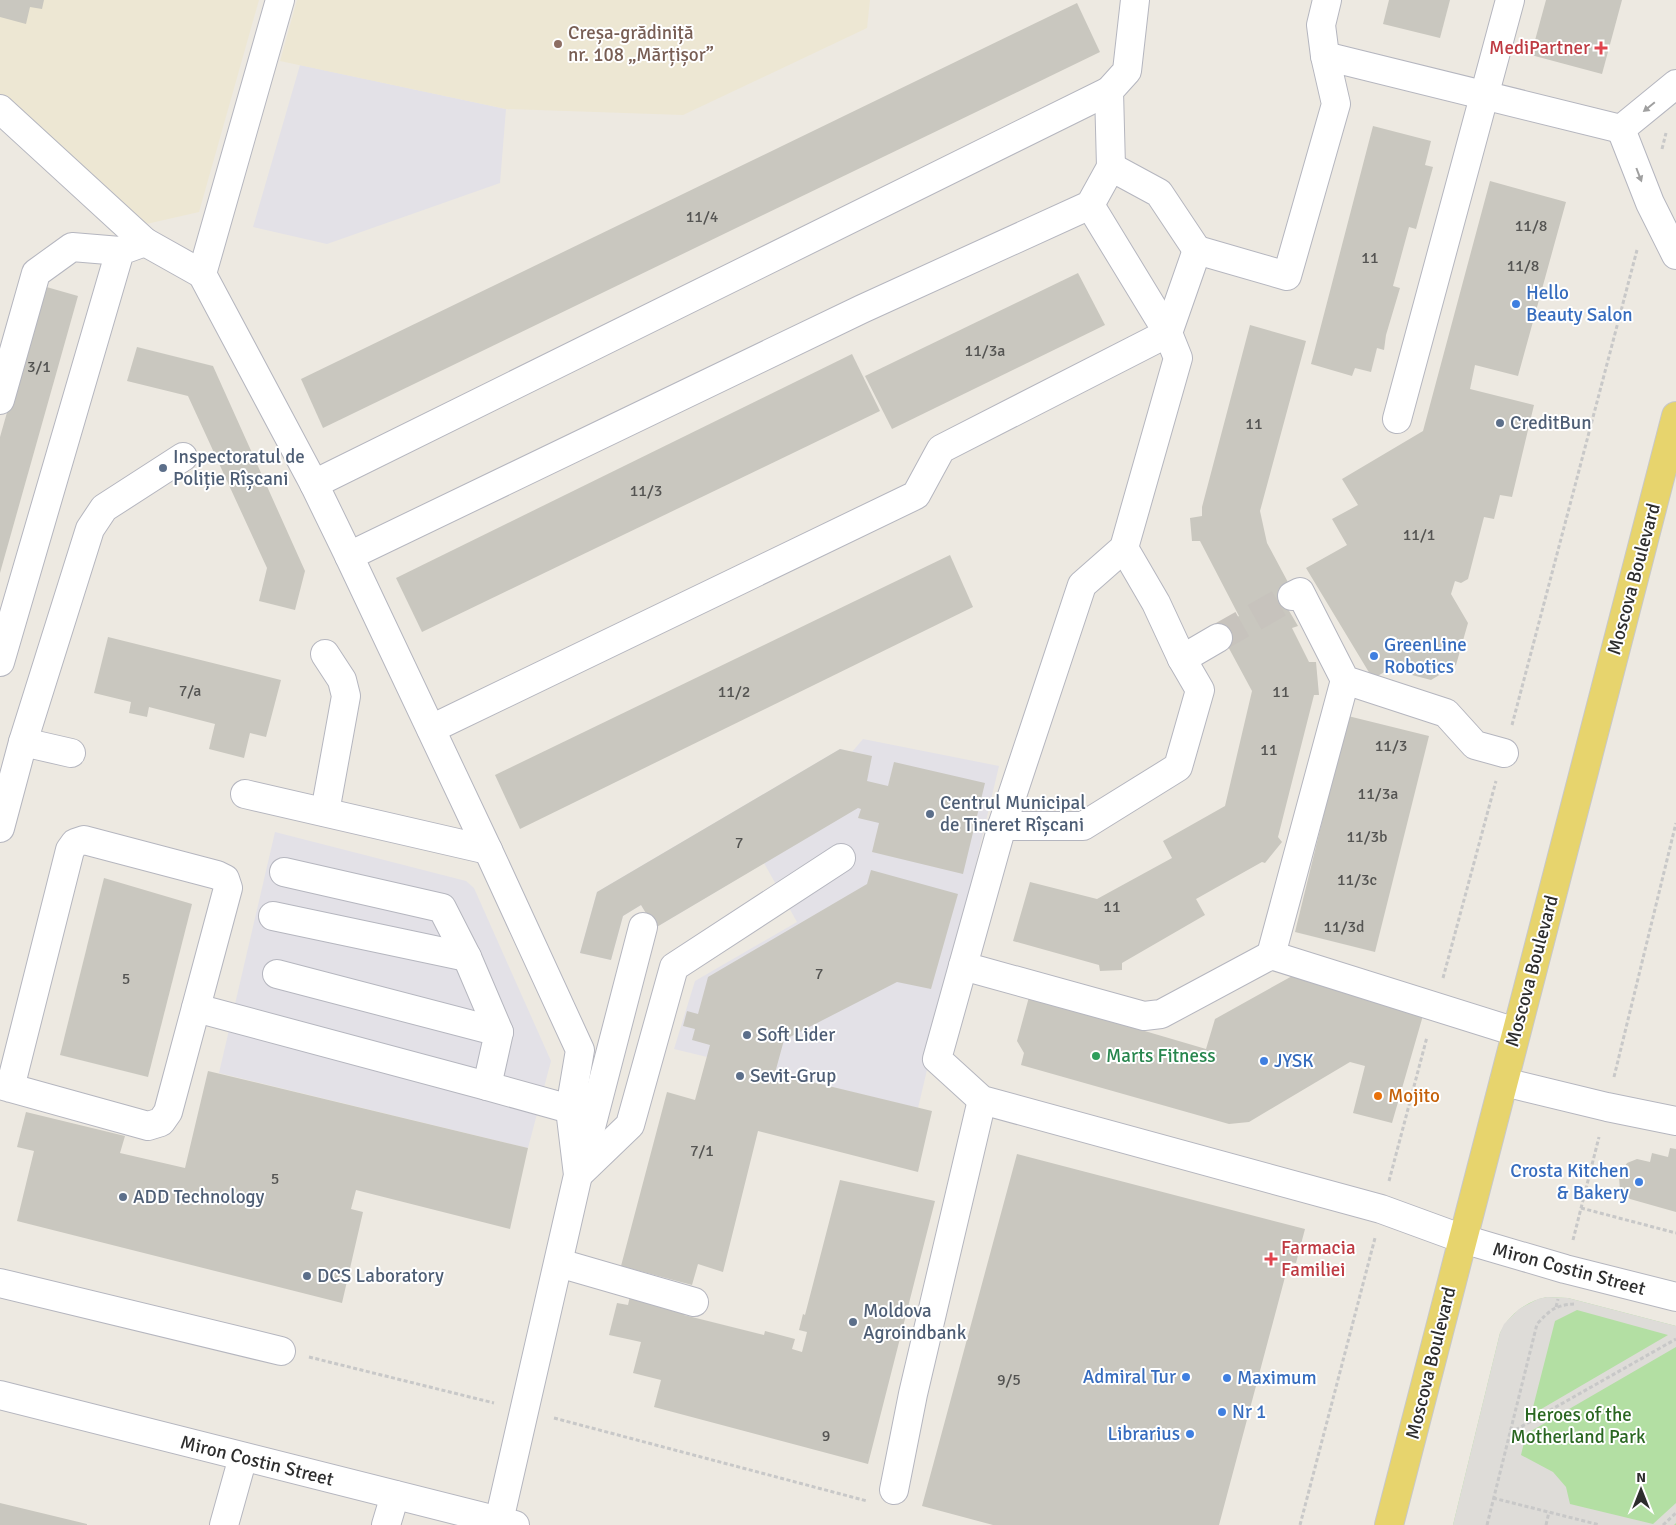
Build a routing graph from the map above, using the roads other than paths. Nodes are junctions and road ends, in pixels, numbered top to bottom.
1 (280, 0) edge
2 (1135, 0) edge
3 (1327, 0) edge
4 (1510, 0) edge
5 (1326, 56) junction
6 (1676, 84) edge
7 (1109, 91) junction
8 (1484, 96) junction
9 (0, 108) edge
10 (1621, 130) junction
11 (1110, 167) junction
12 (1090, 205) junction
13 (145, 242) junction
14 (1197, 250) junction
15 (120, 251) junction
16 (1676, 255) edge
17 (202, 274) junction
18 (1168, 333) junction
19 (0, 400) edge
20 (1676, 416) edge
21 (1398, 419) dead end
22 (183, 457) dead end
23 (314, 484) junction
24 (1124, 548) junction
25 (349, 556) junction
26 (1292, 596) dead end
27 (1218, 638) tunnel mouth
28 (325, 654) dead end
29 (1182, 659) junction
30 (0, 662) edge
31 (1345, 680) junction
32 (431, 729) junction
33 (23, 742) junction
34 (1504, 753) road end
35 (71, 754) dead end
36 (245, 794) dead end
37 (325, 812) junction
38 (1002, 826) junction
39 (0, 828) edge
40 (488, 850) junction
41 (841, 858) dead end
42 (284, 872) dead end
43 (273, 916) dead end
44 (643, 926) dead end
45 (467, 956) junction
46 (1271, 956) junction
47 (963, 966) junction
48 (277, 974) dead end
49 (196, 1008) junction
50 (499, 1032) junction
51 (1516, 1032) junction
52 (1504, 1082) junction
53 (487, 1086) junction
54 (5, 1087) edge
55 (982, 1100) junction
56 (570, 1109) junction
57 (1676, 1121) edge
58 (578, 1176) junction
59 (1463, 1239) junction
60 (559, 1263) junction
61 (0, 1283) edge
62 (1676, 1297) edge
63 (694, 1302) dead end
64 (282, 1351) road end
65 (0, 1395) edge
66 (243, 1457) junction
67 (894, 1490) dead end
68 (395, 1495) junction
69 (507, 1523) edge
70 (224, 1525) edge
71 (386, 1525) edge
72 (1389, 1525) edge

1 - 17 street
2 - 7 street
3 - 5 street
4 - 8 street
5 - 8 street
5 - 14 street
6 -> 10 street
7 - 11 street
7 - 23 street
8 - 10 street
8 - 21 street
9 - 13 street
10 -> 16 street
11 - 12 street
11 - 14 street
12 - 18 street
12 - 25 street
13 - 15 street
13 - 17 street
14 - 18 street
15 - 19 street
15 - 30 street
17 - 23 street
18 - 24 street
18 - 32 street
20 - 51 main road, Moscova Boulevard
22 - 33 street
23 - 25 street
24 - 29 street
24 - 38 street
25 - 32 street
26 - 31 street
27 - 29 street
28 - 37 street
29 - 38 street
31 - 34 street
31 - 46 street
32 - 40 street
33 - 35 street
33 - 39 street
36 - 37 street
37 - 40 street
38 - 47 street
40 - 56 street
41 - 58 street
42 - 45 street
43 - 45 street
44 - 58 street
45 - 50 street
46 - 47 street
46 - 51 street
47 - 55 street
48 - 50 street
49 - 53 street
49 - 54 street
49 - 54 street
50 - 53 street
51 - 52 main road, Moscova Boulevard
52 - 57 street
52 - 59 main road, Moscova Boulevard
53 - 56 street
55 - 59 street, Miron Costin Street
55 - 67 street
56 - 58 street
58 - 60 street
59 - 62 street, Miron Costin Street
59 - 72 main road, Moscova Boulevard
60 - 63 street
60 - 69 street
61 - 64 street
65 - 66 street, Miron Costin Street
66 - 68 street, Miron Costin Street
66 - 70 street
68 - 69 street, Miron Costin Street
68 - 71 street

